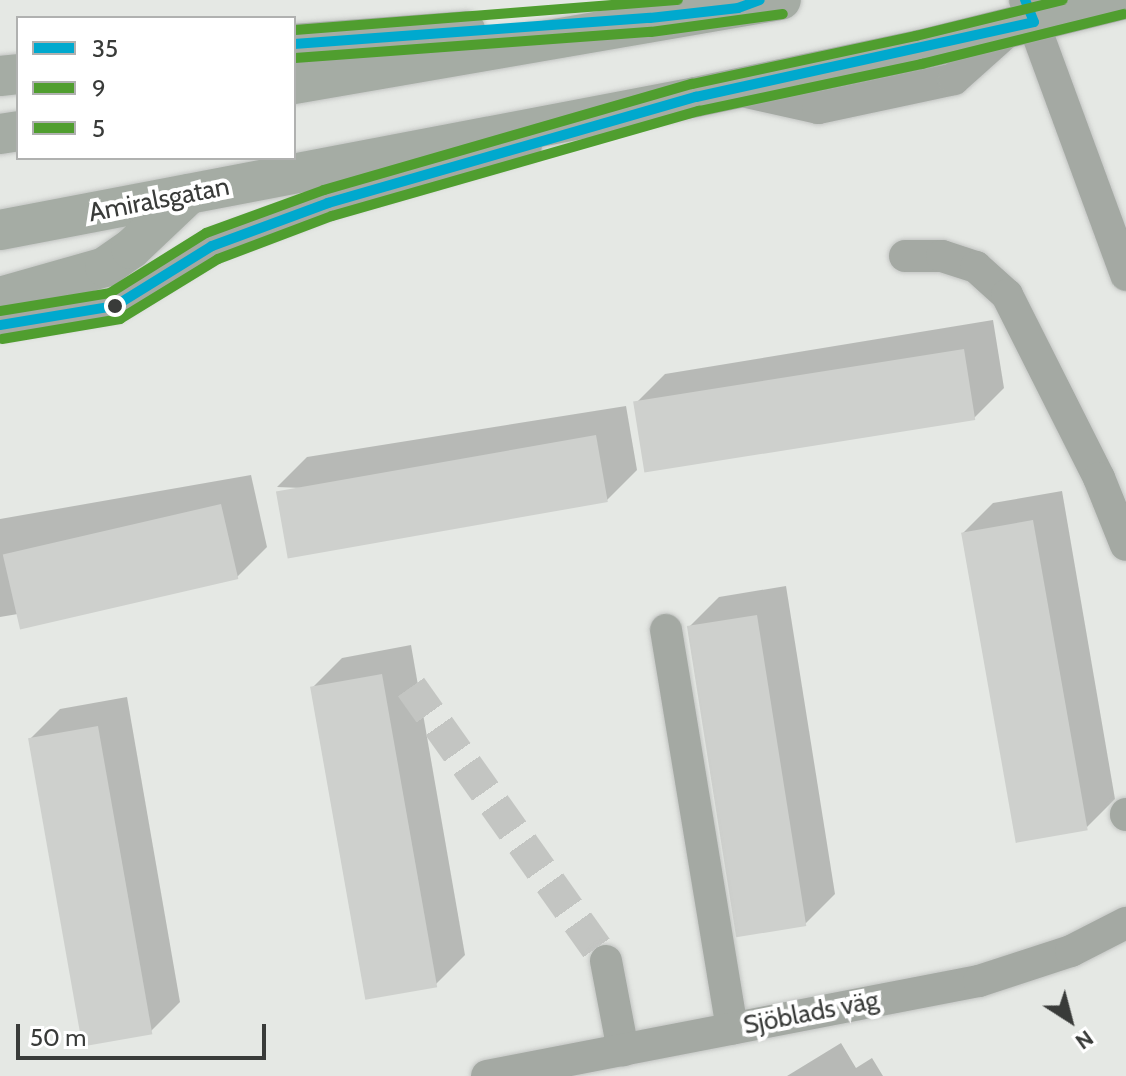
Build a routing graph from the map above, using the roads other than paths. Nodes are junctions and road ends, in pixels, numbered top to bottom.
1 (781, 0) edge
2 (1121, 0) edge
3 (749, 4) edge
4 (1023, 16) edge
5 (296, 44) edge
6 (296, 84) edge
7 (715, 93) junction
8 (189, 194) junction
9 (0, 230) edge
10 (905, 256) dead end
11 (1126, 275) edge
12 (0, 297) edge
13 (0, 325) edge
14 (1126, 545) edge
15 (666, 630) dead end
16 (1126, 923) edge
17 (606, 961) tunnel mouth
18 (732, 1029) junction
19 (623, 1050) junction
20 (487, 1076) edge

1 - 3 main road
2 - 4 main road, Amiralsgatan
3 - 5 main road
3 - 6 main road
4 - 7 main road, Amiralsgatan
4 - 11 street
7 - 8 main road, Amiralsgatan
7 - 13 street, Amiralsgatan
8 - 9 main road, Amiralsgatan
8 - 12 main road
10 - 14 street
15 - 18 street
16 - 18 street, Sjöblads väg
17 - 19 street
18 - 19 street, Sjöblads väg
19 - 20 street, Sjöblads väg

